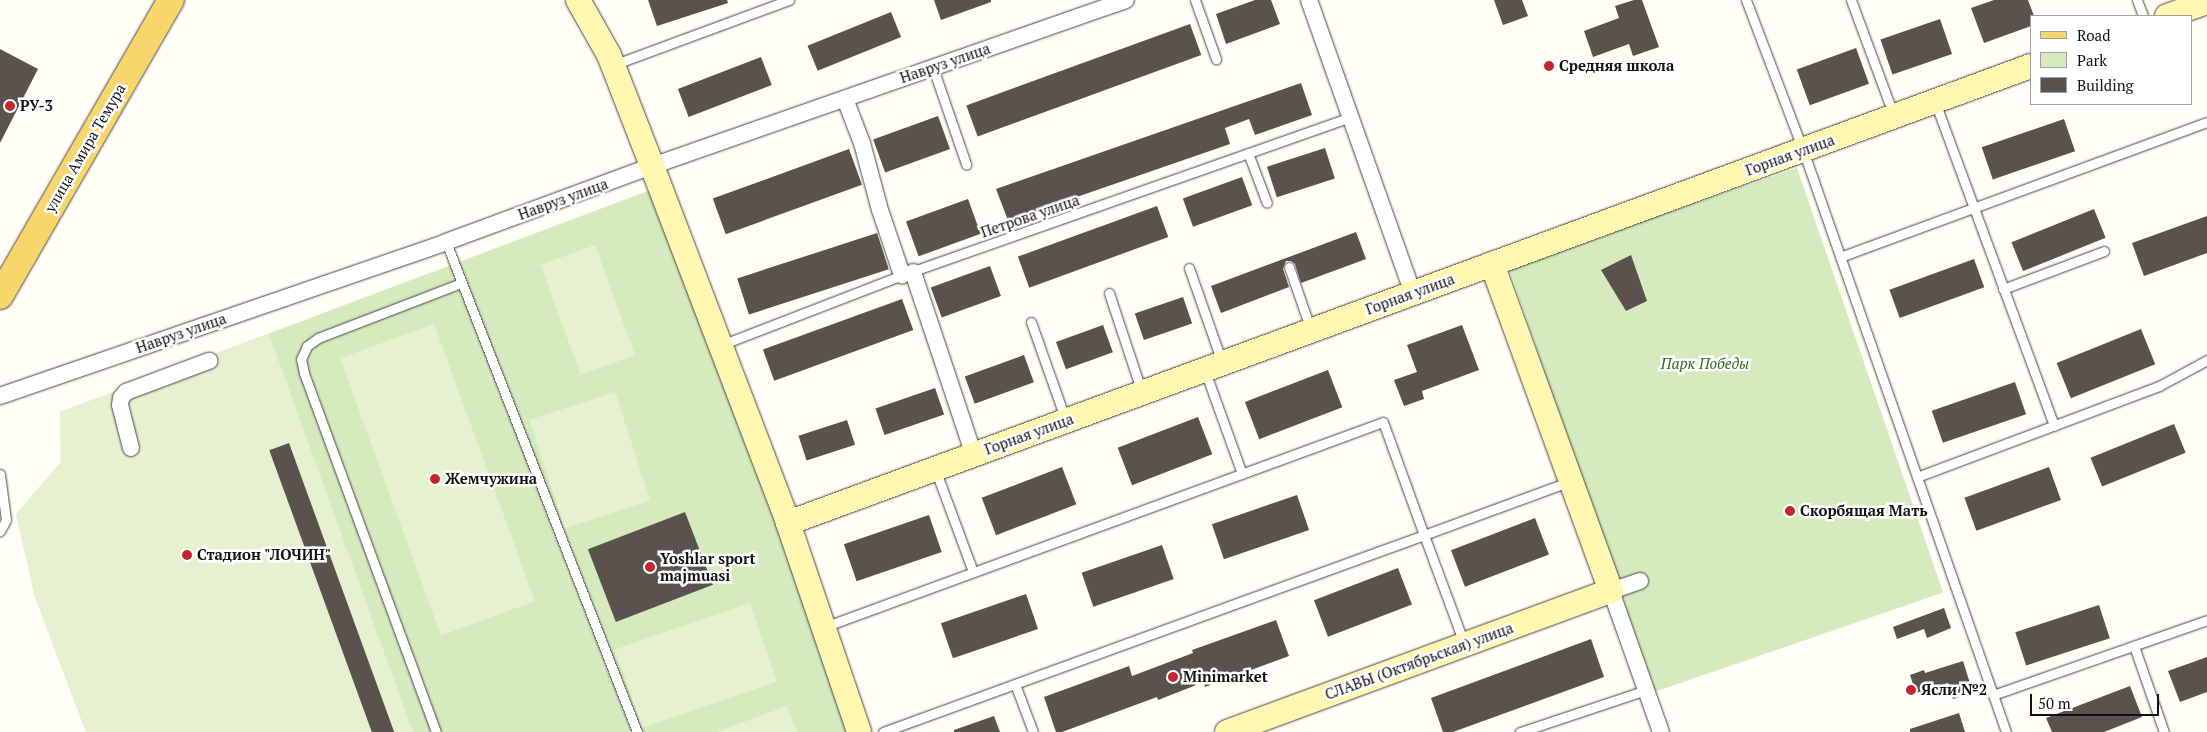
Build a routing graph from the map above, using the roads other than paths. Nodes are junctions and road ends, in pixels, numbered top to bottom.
1 (171, 0) edge
2 (578, 0) edge
3 (789, 0) edge
4 (1126, 0) edge
5 (1194, 0) edge
6 (1309, 0) edge
7 (1746, 0) edge
8 (1851, 0) edge
9 (2137, 0) edge
10 (2207, 2) edge
11 (2143, 15) edge
12 (2170, 15) edge
13 (1216, 60) dead end
14 (613, 65) junction
15 (2030, 66) edge
16 (933, 68) junction
17 (845, 99) junction
18 (1935, 102) junction
19 (1894, 116) junction
20 (1350, 117) junction
21 (2207, 122) edge
22 (1803, 150) junction
23 (1248, 154) junction
24 (966, 164) dead end
25 (652, 166) junction
26 (1267, 203) dead end
27 (1974, 208) junction
28 (446, 242) junction
29 (2104, 251) dead end
30 (1840, 258) junction
31 (1492, 264) junction
32 (1289, 267) dead end
33 (1189, 268) dead end
34 (908, 273) junction
35 (462, 283) junction
36 (3, 284) edge
37 (2004, 289) junction
38 (1109, 293) dead end
39 (1413, 293) junction
40 (1031, 322) dead end
41 (1311, 330) junction
42 (720, 345) junction
43 (2207, 360) edge
44 (209, 361) dead end
45 (1213, 366) junction
46 (1142, 393) junction
47 (0, 396) edge
48 (1066, 421) junction
49 (2054, 426) junction
50 (130, 448) dead end
51 (974, 454) junction
52 (935, 469) junction
53 (0, 474) edge
54 (1242, 474) junction
55 (1917, 477) junction
56 (1571, 481) junction
57 (788, 523) junction
58 (0, 531) edge
59 (1424, 535) junction
60 (973, 572) junction
61 (1640, 581) dead end
62 (1611, 591) junction
63 (2207, 620) edge
64 (824, 627) junction
65 (1464, 643) junction
66 (2134, 646) junction
67 (1015, 684) junction
68 (1646, 690) junction
69 (1993, 695) junction
70 (436, 732) edge
71 (637, 732) edge
72 (859, 732) edge
73 (883, 732) edge
74 (1033, 732) edge
75 (1227, 732) edge
76 (1520, 732) edge
77 (1662, 732) edge
78 (2006, 732) edge
79 (2164, 732) edge

1 - 36 main road, улица Амира Темура
2 - 14 street
3 - 14 lane
4 - 16 street, Навруз улица
5 - 13 lane
6 - 20 street
7 - 22 lane
8 - 19 lane
9 - 11 lane
10 - 12 street
14 - 25 street
15 - 18 street, Горная улица
16 - 17 street, Навруз улица
16 - 24 lane
17 - 25 street, Навруз улица
17 - 34 street
18 - 19 street, Горная улица
18 - 27 lane
19 - 22 street, Горная улица
20 - 23 lane, Петрова улица
20 - 39 street
21 - 27 lane
22 - 30 lane
22 - 31 street, Горная улица
23 - 26 lane
23 - 34 lane, Петрова улица
25 - 28 street, Навруз улица
25 - 42 street
27 - 30 lane
27 - 37 lane
28 - 35 lane
28 - 47 street, Навруз улица
29 - 37 lane
30 - 55 lane
31 - 39 street, Горная улица
31 - 56 street
32 - 41 lane
33 - 45 lane
34 - 42 lane, Петрова улица
34 - 51 street
35 - 70 lane
35 - 71 lane
37 - 49 lane
38 - 46 lane
39 - 41 street, Горная улица
40 - 48 lane
41 - 45 street, Горная улица
42 - 57 street
43 - 49 lane
44 - 50 street
45 - 46 street, Горная улица
45 - 54 lane
46 - 48 street, Горная улица
48 - 51 street, Горная улица
49 - 55 lane
51 - 52 street, Горная улица
52 - 57 street, Горная улица
52 - 60 lane
53 - 58 lane
54 - 59 lane
54 - 60 lane
55 - 69 lane
56 - 59 lane
56 - 62 street
57 - 64 street
59 - 65 lane
59 - 67 lane
60 - 64 lane
61 - 62 street
62 - 65 street, СЛАВЫ (Октябрьская) улица
62 - 68 street
63 - 66 lane
64 - 72 street
65 - 75 street, СЛАВЫ (Октябрьская) улица
66 - 69 lane
66 - 79 lane
67 - 73 lane
67 - 74 lane
68 - 76 lane
68 - 77 street
69 - 78 lane

